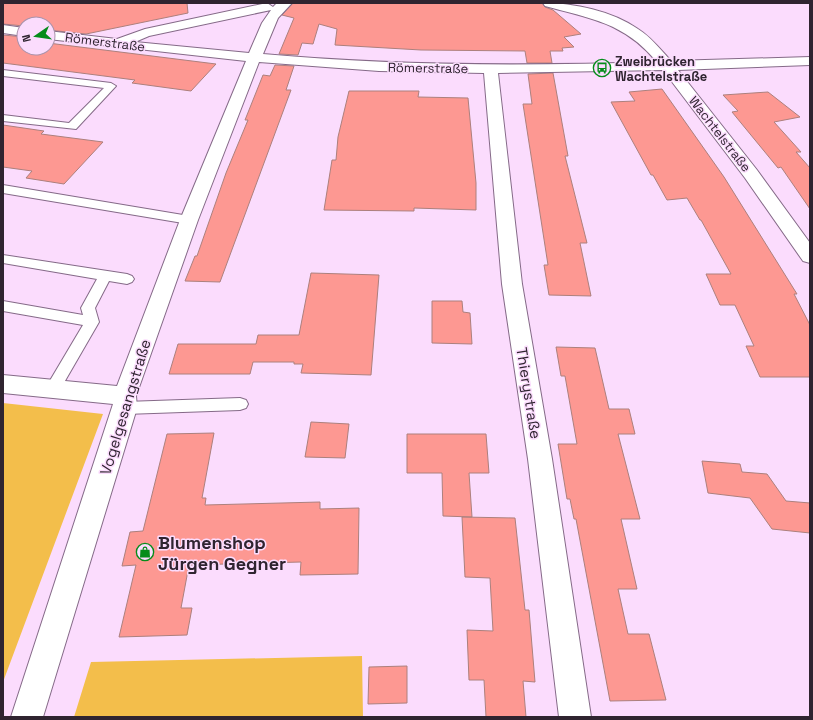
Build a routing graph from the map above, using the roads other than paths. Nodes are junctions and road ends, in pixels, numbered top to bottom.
1 (286, 3) edge
2 (549, 3) edge
3 (267, 7) dead end
4 (3, 30) edge
5 (16, 31) edge
6 (56, 36) edge
7 (119, 44) junction
8 (255, 58) junction
9 (810, 62) edge
10 (666, 65) junction
11 (491, 69) junction
12 (3, 72) edge
13 (3, 118) edge
14 (3, 189) edge
15 (189, 220) junction
16 (810, 257) edge
17 (3, 259) edge
18 (105, 276) junction
19 (127, 279) dead end
20 (3, 306) edge
21 (92, 322) junction
22 (3, 384) edge
23 (52, 389) junction
24 (125, 402) junction
25 (240, 404) dead end
26 (28, 717) edge
27 (575, 717) edge

1 - 8 street, Vogelgesangstraße
2 - 10 street, Wachtelstraße
3 - 7 street
4 - 5 street
6 - 7 street, Römerstraße
7 - 8 street, Römerstraße
8 - 11 street, Römerstraße
8 - 15 street, Vogelgesangstraße
9 - 10 street, Römerstraße
10 - 11 street, Römerstraße
10 - 16 street, Wachtelstraße
11 - 27 street, Thierystraße
12 - 13 lane
14 - 15 lane
15 - 24 street, Vogelgesangstraße
17 - 18 lane
18 - 19 lane
18 - 21 lane
20 - 21 lane
21 - 23 lane
22 - 23 street
23 - 24 street
24 - 25 lane
24 - 26 street, Vogelgesangstraße

